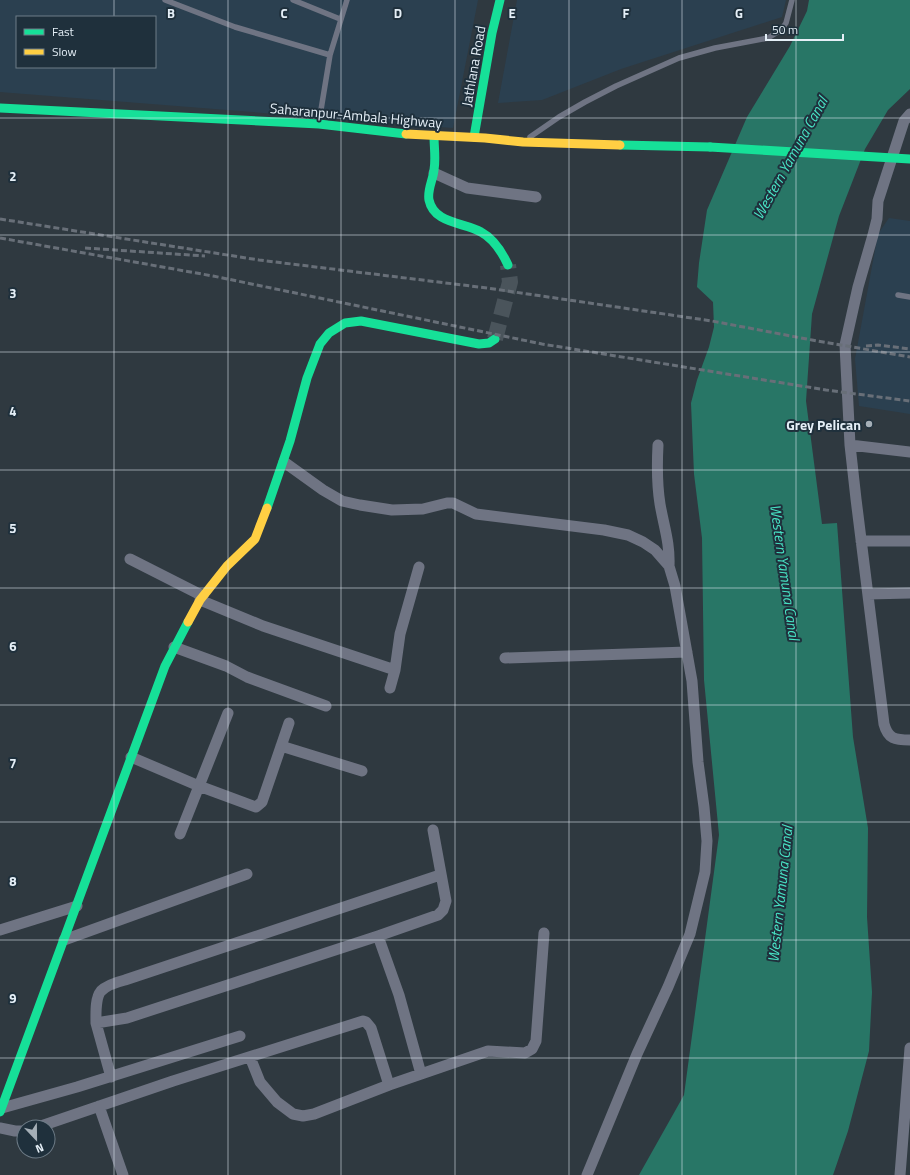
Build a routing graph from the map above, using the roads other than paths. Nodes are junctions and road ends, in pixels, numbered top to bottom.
1 (165, 0) edge
2 (293, 0) edge
3 (347, 0) edge
4 (500, 0) edge
5 (792, 0) edge
6 (340, 19) junction
7 (330, 55) junction
8 (0, 108) edge
9 (910, 114) edge
10 (319, 124) junction
11 (434, 136) junction
12 (474, 137) junction
13 (523, 142) junction
14 (910, 159) edge
15 (434, 173) junction
16 (536, 197) dead end
17 (508, 265) tunnel mouth
18 (898, 295) dead end
19 (910, 297) edge
20 (495, 339) dead end
21 (658, 444) dead end
22 (850, 445) junction
23 (910, 452) edge
24 (284, 462) junction
25 (861, 541) junction
26 (910, 541) edge
27 (130, 559) dead end
28 (669, 566) junction
29 (419, 567) dead end
30 (910, 593) edge
31 (868, 594) junction
32 (202, 598) junction
33 (174, 647) junction
34 (687, 652) junction
35 (505, 658) dead end
36 (395, 670) junction
37 (390, 688) dead end
38 (326, 706) dead end
39 (228, 713) dead end
40 (289, 722) dead end
41 (910, 740) edge
42 (281, 746) junction
43 (131, 757) junction
44 (362, 771) dead end
45 (199, 786) junction
46 (433, 830) dead end
47 (180, 834) dead end
48 (246, 874) dead end
49 (440, 875) junction
50 (76, 906) junction
51 (0, 930) edge
52 (544, 933) dead end
53 (378, 936) junction
54 (64, 940) junction
55 (96, 1023) junction
56 (240, 1036) dead end
57 (910, 1048) edge
58 (250, 1057) junction
59 (421, 1074) junction
60 (111, 1076) junction
61 (389, 1085) junction
62 (99, 1106) junction
63 (1, 1110) edge
64 (56, 1121) edge
65 (0, 1128) edge
66 (16, 1131) edge
67 (123, 1175) edge
68 (587, 1175) edge
69 (900, 1175) edge

1 - 7 lane
2 - 6 lane
3 - 6 lane
4 - 12 street, Jathlana Road
5 - 13 lane
6 - 7 lane
7 - 10 lane
8 - 10 street, Saharanpur-Ambala Highway
9 - 22 street
10 - 11 street, Saharanpur-Ambala Highway
11 - 12 street, Saharanpur-Ambala Highway
11 - 15 street
12 - 13 street, Saharanpur-Ambala Highway
13 - 14 street, Saharanpur-Ambala Highway, bridge
15 - 16 street
15 - 17 street
18 - 19 lane
20 - 24 street
21 - 28 street
22 - 23 street
22 - 25 street
24 - 28 street
24 - 32 street
25 - 26 street
25 - 31 street
27 - 32 street
28 - 34 street
29 - 36 street
30 - 31 street
31 - 41 street
32 - 33 street
32 - 36 street
33 - 38 street
33 - 43 street
34 - 35 street
34 - 68 street
36 - 37 street
39 - 45 street
40 - 42 street
42 - 44 street
42 - 45 street
43 - 45 street
43 - 50 street
45 - 47 street
46 - 49 street
48 - 54 street
49 - 53 street
49 - 55 street
50 - 51 street
50 - 54 street
52 - 59 street
53 - 55 street
53 - 59 street
54 - 63 street
55 - 60 street
56 - 60 street
57 - 69 street
58 - 61 street
58 - 61 street
58 - 62 street
59 - 61 street
60 - 63 street
62 - 64 street
62 - 67 street
65 - 66 street

